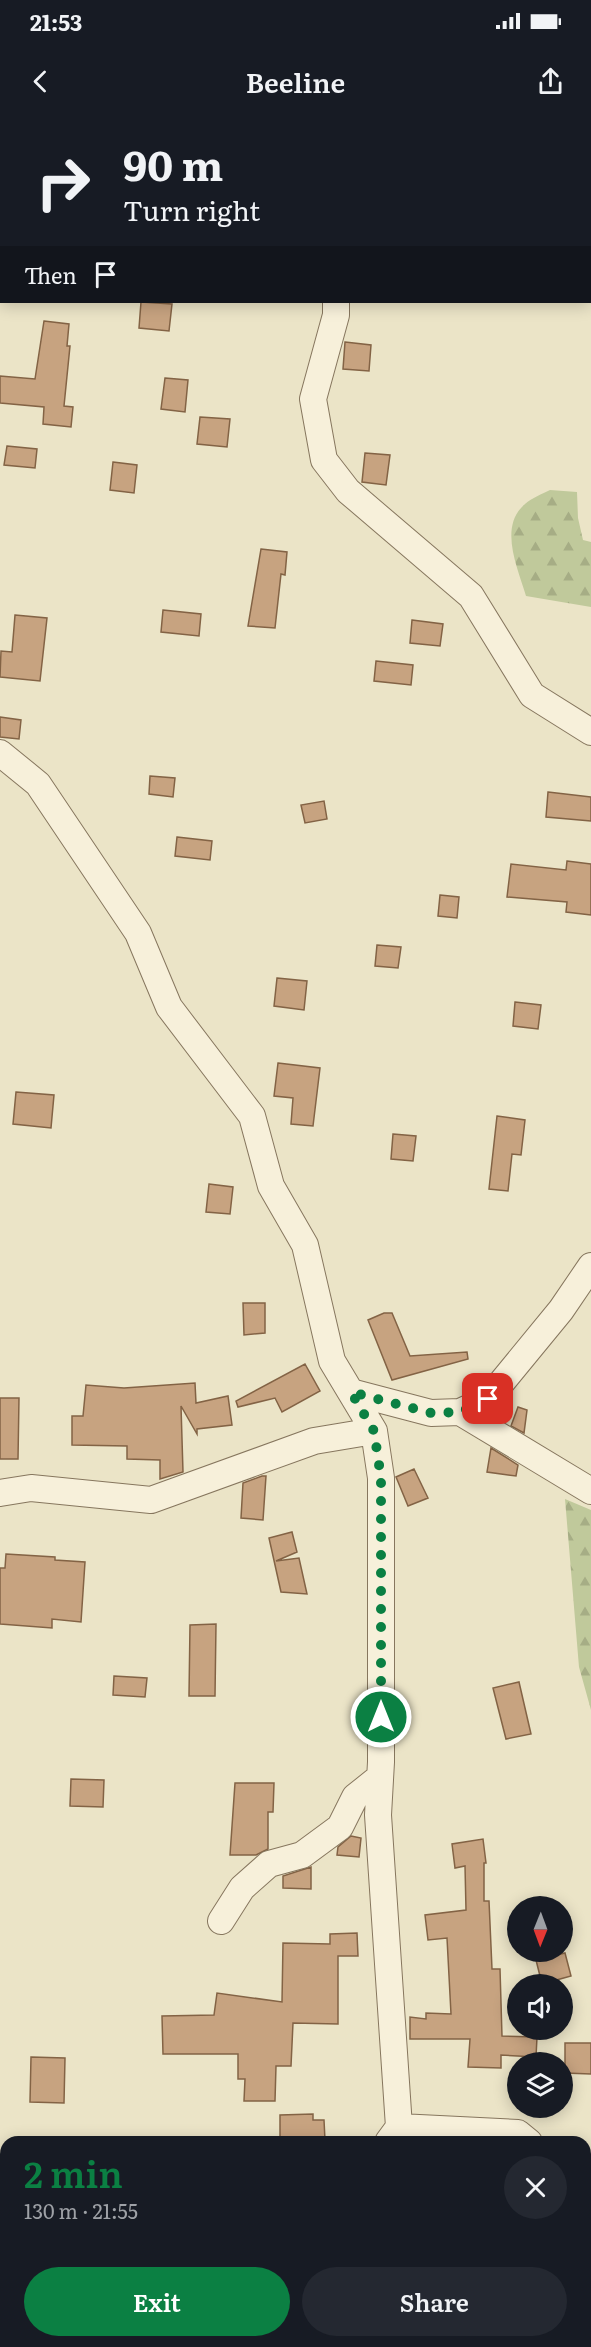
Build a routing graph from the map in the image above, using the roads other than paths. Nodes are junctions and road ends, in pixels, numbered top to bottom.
1 (336, 303) edge
2 (591, 732) edge
3 (0, 753) edge
4 (591, 1266) edge
5 (351, 1392) junction
6 (460, 1412) junction
7 (374, 1431) junction
8 (591, 1491) edge
9 (0, 1493) edge
10 (380, 1777) junction
11 (221, 1921) dead end
12 (394, 2134) edge
13 (522, 2136) edge

1 - 2 street
3 - 5 street
4 - 6 street
5 - 6 street
5 - 7 street
6 - 8 street
7 - 9 street
7 - 10 street
10 - 11 street
10 - 12 street
12 - 13 street

